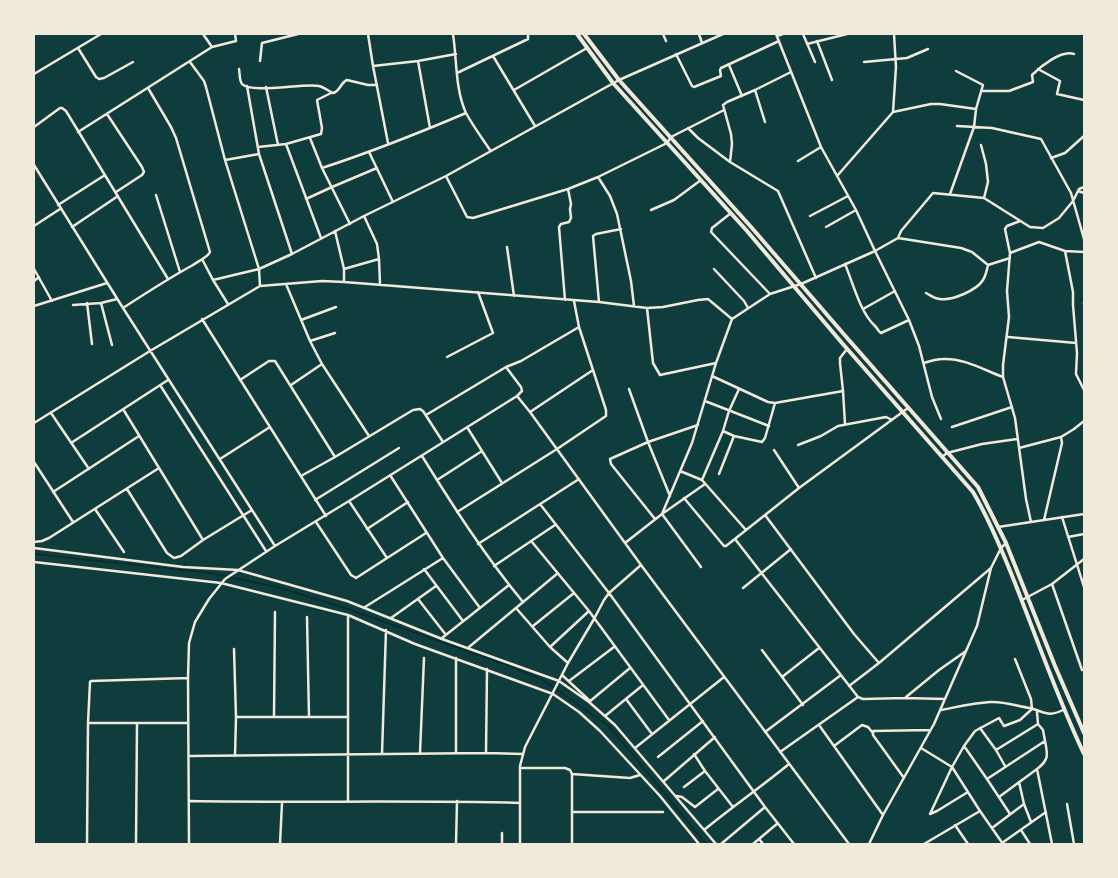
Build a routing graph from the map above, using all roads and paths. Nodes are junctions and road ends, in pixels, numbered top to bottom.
1 (101, 34) edge
2 (203, 34) edge
3 (235, 34) edge
4 (298, 34) edge
5 (368, 34) edge
6 (454, 34) edge
7 (528, 34) edge
8 (577, 34) edge
9 (591, 34) edge
10 (663, 34) edge
11 (699, 34) edge
12 (724, 34) edge
13 (783, 34) edge
14 (803, 34) edge
15 (846, 34) edge
16 (894, 34) edge
17 (585, 35) edge
18 (777, 35) edge
19 (666, 40) dead end
20 (817, 40) junction
21 (779, 41) junction
22 (702, 43) junction
23 (807, 44) junction
24 (212, 47) junction
25 (78, 48) junction
26 (587, 48) junction
27 (928, 49) dead end
28 (456, 54) junction
29 (676, 54) junction
30 (1074, 54) dead end
31 (493, 56) junction
32 (896, 59) junction
33 (260, 61) dead end
34 (418, 61) junction
35 (133, 62) dead end
36 (190, 62) junction
37 (815, 62) dead end
38 (864, 62) dead end
39 (728, 65) junction
40 (373, 66) junction
41 (239, 68) dead end
42 (1038, 69) junction
43 (791, 72) junction
44 (956, 72) dead end
45 (457, 73) junction
46 (34, 74) edge
47 (619, 80) junction
48 (832, 80) dead end
49 (614, 83) junction
50 (377, 85) junction
51 (246, 86) junction
52 (266, 87) junction
53 (148, 88) junction
54 (514, 90) junction
55 (755, 90) junction
56 (981, 91) junction
57 (331, 93) junction
58 (742, 96) junction
59 (1084, 100) edge
60 (976, 109) junction
61 (724, 110) junction
62 (893, 112) junction
63 (107, 114) junction
64 (466, 114) junction
65 (765, 122) dead end
66 (535, 126) junction
67 (957, 126) dead end
68 (34, 127) edge
69 (974, 127) junction
70 (430, 128) junction
71 (688, 128) junction
72 (78, 132) junction
73 (1084, 136) edge
74 (671, 137) junction
75 (310, 138) junction
76 (388, 143) junction
77 (667, 143) junction
78 (286, 144) junction
79 (278, 145) junction
80 (980, 145) dead end
81 (258, 147) junction
82 (821, 147) junction
83 (490, 150) junction
84 (369, 152) junction
85 (259, 154) junction
86 (1051, 158) junction
87 (225, 160) junction
88 (798, 161) dead end
89 (730, 162) junction
90 (34, 165) edge
91 (322, 168) junction
92 (377, 168) junction
93 (105, 175) junction
94 (446, 176) junction
95 (837, 176) junction
96 (598, 177) junction
97 (701, 180) junction
98 (332, 187) junction
99 (1084, 187) edge
100 (568, 189) junction
101 (1078, 191) junction
102 (1084, 193) edge
103 (117, 194) junction
104 (156, 195) dead end
105 (950, 195) junction
106 (848, 196) junction
107 (984, 198) junction
108 (306, 200) junction
109 (1073, 201) junction
110 (393, 202) junction
111 (58, 205) junction
112 (60, 209) junction
113 (650, 210) dead end
114 (856, 210) junction
115 (730, 213) junction
116 (364, 216) junction
117 (810, 216) dead end
118 (1020, 221) junction
119 (350, 224) junction
120 (34, 226) edge
121 (72, 227) junction
122 (826, 227) dead end
123 (621, 229) junction
124 (336, 231) junction
125 (321, 238) junction
126 (898, 238) junction
127 (1084, 239) edge
128 (507, 247) dead end
129 (1065, 251) junction
130 (875, 252) junction
131 (1084, 252) edge
132 (1010, 253) junction
133 (292, 254) junction
134 (1010, 258) junction
135 (202, 259) junction
136 (379, 259) junction
137 (845, 264) junction
138 (988, 265) junction
139 (34, 269) edge
140 (259, 269) junction
141 (344, 269) junction
142 (714, 269) dead end
143 (180, 272) junction
144 (40, 277) junction
145 (816, 278) junction
146 (168, 279) junction
147 (212, 280) junction
148 (34, 281) edge
149 (344, 282) junction
150 (107, 283) junction
151 (286, 284) junction
152 (380, 284) junction
153 (801, 284) junction
154 (260, 286) junction
155 (795, 287) junction
156 (895, 291) junction
157 (477, 292) junction
158 (926, 293) dead end
159 (770, 294) junction
160 (514, 296) junction
161 (117, 299) junction
162 (565, 300) junction
163 (52, 301) junction
164 (574, 301) junction
165 (599, 302) junction
166 (87, 303) junction
167 (101, 303) junction
168 (228, 304) junction
169 (73, 305) dead end
170 (34, 306) edge
171 (634, 306) junction
172 (336, 307) dead end
173 (123, 308) junction
174 (647, 308) junction
175 (748, 308) junction
176 (862, 308) junction
177 (202, 319) junction
178 (732, 319) junction
179 (301, 320) junction
180 (909, 320) junction
181 (579, 327) junction
182 (335, 333) dead end
183 (1008, 337) junction
184 (310, 342) junction
185 (1076, 343) junction
186 (92, 344) dead end
187 (112, 345) dead end
188 (848, 348) junction
189 (150, 351) junction
190 (447, 357) dead end
191 (716, 363) junction
192 (924, 363) junction
193 (322, 364) junction
194 (506, 367) junction
195 (593, 370) junction
196 (712, 376) junction
197 (1003, 377) junction
198 (168, 380) junction
199 (240, 380) junction
200 (160, 385) junction
201 (291, 385) junction
202 (629, 389) dead end
203 (739, 389) junction
204 (1084, 390) edge
205 (843, 391) junction
206 (517, 396) junction
207 (705, 401) junction
208 (775, 403) junction
209 (908, 408) junction
210 (1012, 408) junction
211 (123, 409) junction
212 (729, 411) junction
213 (530, 412) junction
214 (903, 412) junction
215 (51, 413) junction
216 (426, 415) junction
217 (940, 419) dead end
218 (892, 420) junction
219 (1084, 421) edge
220 (34, 424) edge
221 (846, 424) junction
222 (698, 425) junction
223 (769, 426) junction
224 (270, 427) junction
225 (467, 427) junction
226 (952, 427) dead end
227 (723, 431) junction
228 (139, 436) junction
229 (370, 436) junction
230 (734, 436) junction
231 (1061, 438) junction
232 (1018, 439) junction
233 (443, 442) junction
234 (648, 442) junction
235 (71, 443) junction
236 (798, 445) dead end
237 (398, 448) dead end
238 (1019, 448) junction
239 (557, 449) junction
240 (774, 450) dead end
241 (482, 451) junction
242 (947, 453) junction
243 (422, 456) junction
244 (943, 456) junction
245 (335, 457) junction
246 (219, 460) junction
247 (34, 462) edge
248 (160, 468) junction
249 (89, 469) junction
250 (680, 471) junction
251 (719, 474) dead end
252 (390, 475) junction
253 (301, 476) junction
254 (579, 479) junction
255 (437, 480) junction
256 (702, 480) junction
257 (502, 483) junction
258 (705, 484) junction
259 (799, 488) junction
260 (127, 489) junction
261 (53, 492) junction
262 (670, 496) junction
263 (684, 498) junction
264 (315, 500) junction
265 (349, 501) junction
266 (408, 502) junction
267 (540, 504) junction
268 (95, 509) junction
269 (252, 510) junction
270 (457, 512) junction
271 (662, 514) junction
272 (1084, 514) edge
273 (243, 515) junction
274 (765, 515) junction
275 (326, 516) junction
276 (1062, 518) junction
277 (654, 519) junction
278 (1044, 520) junction
279 (73, 522) junction
280 (316, 522) junction
281 (1031, 522) junction
282 (555, 525) junction
283 (998, 526) junction
284 (367, 529) junction
285 (746, 530) junction
286 (427, 533) junction
287 (1084, 534) edge
288 (1068, 537) junction
289 (735, 539) junction
290 (203, 540) junction
291 (34, 542) edge
292 (532, 542) junction
293 (625, 543) junction
294 (1006, 543) junction
295 (478, 544) junction
296 (275, 546) junction
297 (34, 548) edge
298 (1001, 548) junction
299 (791, 549) junction
300 (124, 552) dead end
301 (266, 552) junction
302 (387, 558) junction
303 (443, 558) junction
304 (1084, 559) edge
305 (34, 562) edge
306 (1077, 564) junction
307 (641, 565) junction
308 (494, 566) junction
309 (701, 567) dead end
310 (991, 568) junction
311 (424, 569) junction
312 (237, 571) junction
313 (558, 573) junction
314 (762, 573) junction
315 (221, 583) junction
316 (1052, 584) junction
317 (509, 585) junction
318 (436, 586) junction
319 (1084, 587) edge
320 (743, 588) dead end
321 (574, 593) junction
322 (609, 593) junction
323 (1028, 597) junction
324 (418, 599) junction
325 (1022, 600) junction
326 (523, 602) junction
327 (364, 607) junction
328 (480, 608) junction
329 (516, 608) junction
330 (589, 611) junction
331 (275, 612) dead end
332 (348, 615) junction
333 (307, 617) dead end
334 (391, 618) junction
335 (594, 619) junction
336 (463, 621) junction
337 (532, 626) junction
338 (386, 630) junction
339 (446, 635) junction
340 (442, 639) junction
341 (550, 647) junction
342 (614, 647) junction
343 (468, 648) junction
344 (819, 648) junction
345 (234, 649) dead end
346 (762, 650) dead end
347 (966, 651) junction
348 (424, 658) dead end
349 (456, 658) junction
350 (1015, 659) dead end
351 (568, 663) junction
352 (879, 663) junction
353 (630, 668) junction
354 (487, 669) junction
355 (1082, 670) dead end
356 (562, 675) junction
357 (841, 675) junction
358 (724, 677) junction
359 (782, 677) junction
360 (188, 678) junction
361 (569, 681) junction
362 (559, 682) junction
363 (643, 685) junction
364 (849, 686) junction
365 (553, 693) junction
366 (858, 698) junction
367 (906, 698) junction
368 (626, 699) junction
369 (945, 699) junction
370 (589, 701) junction
371 (691, 704) junction
372 (803, 705) junction
373 (1032, 709) junction
374 (1065, 709) junction
375 (940, 710) junction
376 (1037, 712) junction
377 (274, 716) junction
378 (605, 716) junction
379 (236, 717) junction
380 (309, 717) junction
381 (348, 717) junction
382 (669, 720) junction
383 (703, 720) junction
384 (88, 723) junction
385 (188, 723) junction
386 (137, 724) junction
387 (1038, 724) junction
388 (819, 725) junction
389 (980, 728) junction
390 (930, 730) junction
391 (765, 732) junction
392 (872, 732) junction
393 (1084, 733) edge
394 (652, 734) junction
395 (715, 737) junction
396 (1045, 741) junction
397 (834, 746) junction
398 (964, 746) junction
399 (1082, 746) edge
400 (635, 748) junction
401 (921, 748) junction
402 (996, 750) junction
403 (780, 752) junction
404 (420, 753) junction
405 (456, 753) junction
406 (486, 753) junction
407 (382, 754) junction
408 (523, 754) junction
409 (694, 754) junction
410 (1084, 754) edge
411 (348, 755) junction
412 (189, 756) junction
413 (234, 756) junction
414 (658, 757) dead end
415 (789, 764) junction
416 (1005, 766) junction
417 (952, 767) junction
418 (520, 768) junction
419 (1037, 769) junction
420 (705, 771) junction
421 (572, 774) junction
422 (641, 775) junction
423 (904, 778) junction
424 (987, 779) junction
425 (664, 781) junction
426 (1019, 782) junction
427 (684, 787) dead end
428 (718, 789) junction
429 (755, 792) junction
430 (968, 792) junction
431 (676, 795) junction
432 (998, 797) junction
433 (190, 801) junction
434 (348, 801) junction
435 (457, 801) junction
436 (282, 803) junction
437 (520, 803) junction
438 (1024, 804) junction
439 (1067, 804) dead end
440 (766, 806) junction
441 (733, 807) junction
442 (980, 811) junction
443 (572, 812) junction
444 (663, 812) dead end
445 (1046, 812) junction
446 (1010, 814) junction
447 (883, 815) junction
448 (1031, 822) junction
449 (778, 823) junction
450 (955, 825) junction
451 (992, 828) junction
452 (704, 830) junction
453 (1021, 830) junction
454 (502, 833) dead end
455 (760, 840) junction
456 (87, 844) edge
457 (136, 844) edge
458 (189, 844) edge
459 (280, 844) edge
460 (456, 844) edge
461 (502, 844) edge
462 (520, 844) edge
463 (572, 844) edge
464 (699, 844) edge
465 (716, 844) edge
466 (721, 844) edge
467 (753, 844) edge
468 (763, 844) edge
469 (794, 844) edge
470 (849, 844) edge
471 (869, 844) edge
472 (924, 844) edge
473 (968, 844) edge
474 (1003, 844) edge
475 (1030, 844) edge
476 (1052, 844) edge
477 (1074, 844) edge

1 - 25 street
2 - 24 street
3 - 24 street
4 - 33 street
5 - 40 street
6 - 28 street
7 - 31 street
8 - 26 highway
9 - 17 street
10 - 19 street
11 - 22 street
12 - 22 street
13 - 18 street
14 - 23 street
15 - 20 street
16 - 32 street
17 - 47 highway
18 - 21 street
20 - 23 street
20 - 48 street
21 - 39 street
21 - 43 street
22 - 29 street
23 - 37 street
24 - 36 street
25 - 35 street
25 - 46 street
26 - 49 highway
26 - 54 street
27 - 32 street
28 - 34 street
28 - 45 street
29 - 39 street
29 - 47 street
30 - 42 street
31 - 45 street
31 - 54 street
32 - 38 street
32 - 62 street
34 - 40 street
34 - 70 street
36 - 53 street
36 - 87 street
39 - 58 street
40 - 50 street
41 - 51 street
42 - 56 street
42 - 59 street
43 - 55 street
43 - 82 street
44 - 56 street
45 - 64 street
47 - 49 street
47 - 74 highway
49 - 66 street
49 - 77 highway
50 - 57 street
50 - 76 street
51 - 52 street
51 - 81 street
52 - 57 street
52 - 79 street
53 - 63 street
53 - 135 street
54 - 66 street
55 - 58 street
55 - 65 street
56 - 60 street
57 - 75 street
58 - 61 street
60 - 62 street
60 - 69 street
61 - 71 street
61 - 89 street
62 - 95 street
63 - 72 street
63 - 103 street
64 - 70 street
64 - 83 street
66 - 83 street
67 - 69 street
68 - 72 street
69 - 86 street
69 - 105 street
70 - 76 street
71 - 74 street
71 - 89 street
72 - 93 street
73 - 86 street
74 - 77 street
74 - 153 highway
75 - 78 street
75 - 91 street
76 - 84 street
77 - 96 street
77 - 97 highway
78 - 79 street
78 - 108 street
79 - 81 street
80 - 107 street
81 - 85 street
82 - 88 street
82 - 95 street
83 - 94 street
84 - 91 street
84 - 92 street
85 - 87 street
85 - 133 street
86 - 109 street
87 - 140 street
89 - 145 street
90 - 111 street
91 - 98 street
92 - 98 street
92 - 110 street
93 - 103 street
93 - 111 street
94 - 100 street
94 - 110 street
95 - 106 street
96 - 100 street
96 - 123 street
97 - 113 street
97 - 115 highway
98 - 108 street
98 - 119 street
99 - 101 street
100 - 162 street
101 - 102 street
101 - 109 street
103 - 121 street
103 - 146 street
104 - 143 street
105 - 107 street
105 - 126 street
106 - 114 street
106 - 117 street
107 - 118 street
108 - 125 street
109 - 118 street
109 - 127 street
110 - 116 street
111 - 112 street
112 - 120 street
112 - 121 street
114 - 122 street
114 - 130 street
115 - 155 highway
115 - 159 street
116 - 119 street
116 - 136 street
118 - 132 street
119 - 124 street
121 - 150 street
123 - 165 street
123 - 171 street
124 - 125 street
124 - 141 street
125 - 133 street
126 - 130 street
126 - 138 street
128 - 160 street
129 - 131 street
129 - 132 street
129 - 185 street
130 - 137 street
130 - 156 street
132 - 134 street
133 - 140 street
134 - 138 street
134 - 183 street
135 - 143 street
135 - 147 street
136 - 141 street
136 - 152 street
137 - 145 street
137 - 176 street
138 - 158 street
139 - 144 street
140 - 147 street
140 - 154 street
141 - 149 street
142 - 175 street
143 - 146 street
144 - 148 street
144 - 163 street
145 - 153 street
146 - 173 street
147 - 168 street
149 - 151 street
149 - 152 street
150 - 161 street
150 - 163 street
151 - 154 street
151 - 179 street
152 - 157 street
153 - 155 street
153 - 209 highway
154 - 168 street
155 - 159 street
155 - 188 highway
156 - 176 street
156 - 180 street
157 - 160 street
157 - 190 street
159 - 175 street
160 - 162 street
161 - 167 street
161 - 173 street
162 - 164 street
163 - 170 street
164 - 165 street
164 - 181 street
165 - 171 street
166 - 167 street
166 - 169 street
166 - 186 street
167 - 187 street
168 - 177 street
171 - 174 street
172 - 179 street
173 - 189 street
174 - 178 street
174 - 191 street
175 - 178 street
176 - 180 street
177 - 189 street
177 - 199 street
178 - 191 street
179 - 184 street
180 - 192 street
181 - 194 street
181 - 195 street
182 - 184 street
183 - 185 street
183 - 197 street
184 - 193 street
185 - 204 street
188 - 205 street
188 - 214 highway
189 - 198 street
189 - 215 street
191 - 196 street
192 - 197 street
192 - 217 street
193 - 201 street
193 - 229 street
194 - 206 street
194 - 216 street
195 - 213 street
195 - 239 street
196 - 203 street
196 - 207 street
197 - 210 street
198 - 200 street
198 - 246 street
199 - 201 street
199 - 224 street
200 - 211 street
200 - 273 street
201 - 245 street
202 - 234 street
203 - 208 street
203 - 212 street
205 - 208 street
205 - 221 street
206 - 213 street
206 - 225 street
207 - 212 street
207 - 222 street
208 - 223 street
209 - 214 street
209 - 242 highway
210 - 226 street
210 - 232 street
211 - 228 street
211 - 235 street
212 - 223 street
212 - 227 street
213 - 239 street
214 - 218 street
214 - 244 highway
215 - 220 street
215 - 235 street
216 - 229 street
216 - 233 street
218 - 221 street
218 - 259 street
219 - 231 street
221 - 236 street
222 - 234 street
222 - 250 street
223 - 230 street
224 - 246 street
224 - 253 street
225 - 233 street
225 - 241 street
227 - 230 street
227 - 256 street
228 - 248 street
228 - 249 street
229 - 245 street
230 - 251 street
231 - 238 street
231 - 278 street
232 - 238 street
232 - 242 street
233 - 243 street
234 - 262 street
234 - 277 street
235 - 249 street
237 - 264 street
238 - 281 street
239 - 254 street
239 - 257 street
240 - 259 street
241 - 255 street
241 - 257 street
242 - 244 street
242 - 283 highway
243 - 252 street
243 - 255 street
244 - 298 highway
245 - 253 street
246 - 269 street
247 - 261 street
248 - 260 street
248 - 290 street
249 - 261 street
250 - 256 street
250 - 262 street
252 - 265 street
252 - 266 street
253 - 264 street
254 - 267 street
254 - 293 street
255 - 270 street
256 - 258 street
257 - 270 street
258 - 263 street
258 - 285 street
259 - 274 street
260 - 268 street
260 - 290 street
261 - 279 street
262 - 271 street
263 - 271 street
263 - 289 street
264 - 275 street
265 - 275 street
265 - 284 street
266 - 284 street
266 - 286 street
267 - 282 street
267 - 295 street
268 - 279 street
268 - 300 street
269 - 273 street
269 - 296 street
270 - 295 street
271 - 277 street
271 - 309 street
272 - 276 street
273 - 290 street
273 - 301 street
274 - 285 street
274 - 299 street
275 - 280 street
276 - 278 street
276 - 288 street
277 - 293 street
278 - 281 street
279 - 291 street
280 - 296 street
280 - 302 street
281 - 283 street
282 - 292 street
282 - 322 street
283 - 294 highway
284 - 302 street
285 - 289 street
286 - 302 street
286 - 303 street
287 - 288 street
288 - 306 street
289 - 314 street
292 - 308 street
292 - 313 street
293 - 307 street
294 - 298 street
294 - 323 highway
295 - 308 street
296 - 301 street
297 - 312 street
298 - 310 street
298 - 325 highway
299 - 314 street
299 - 352 street
301 - 312 street
303 - 311 street
303 - 328 street
304 - 306 street
305 - 315 street
306 - 316 street
306 - 319 street
307 - 322 street
307 - 358 street
308 - 317 street
310 - 347 street
310 - 352 street
311 - 318 street
311 - 327 street
312 - 315 street
312 - 327 street
313 - 321 street
313 - 326 street
314 - 320 street
314 - 344 street
315 - 332 street
315 - 360 street
316 - 323 street
316 - 355 street
317 - 326 street
317 - 328 street
318 - 324 street
318 - 336 street
321 - 330 street
321 - 337 street
322 - 335 street
322 - 371 street
323 - 325 street
323 - 393 highway
324 - 334 street
324 - 339 street
325 - 374 highway
326 - 329 street
327 - 334 street
328 - 336 street
329 - 337 street
329 - 343 street
330 - 335 street
330 - 341 street
331 - 377 street
332 - 338 street
332 - 381 street
333 - 380 street
334 - 340 street
335 - 342 street
335 - 351 street
336 - 339 street
337 - 341 street
338 - 349 street
338 - 407 street
339 - 340 street
340 - 343 street
341 - 351 street
342 - 353 street
342 - 361 street
343 - 362 street
344 - 357 street
344 - 359 street
345 - 379 street
346 - 359 street
347 - 367 street
347 - 369 street
348 - 404 street
349 - 354 street
349 - 405 street
350 - 373 street
351 - 356 street
352 - 364 street
353 - 363 street
353 - 370 street
354 - 365 street
354 - 406 street
356 - 361 street
356 - 362 street
357 - 364 street
357 - 372 street
358 - 371 street
358 - 391 street
359 - 372 street
360 - 384 street
360 - 385 street
361 - 370 street
362 - 365 street
362 - 370 street
363 - 368 street
363 - 382 street
364 - 366 street
365 - 408 street
365 - 422 street
366 - 367 street
366 - 388 street
367 - 369 street
368 - 378 street
368 - 394 street
369 - 375 street
370 - 378 street
371 - 382 street
371 - 383 street
372 - 391 street
373 - 375 street
373 - 376 street
373 - 389 street
374 - 376 street
374 - 399 highway
375 - 390 street
376 - 387 street
377 - 379 street
377 - 380 street
378 - 400 street
379 - 413 street
380 - 381 street
381 - 411 street
382 - 394 street
383 - 395 street
383 - 414 street
384 - 386 street
384 - 456 street
385 - 386 street
385 - 412 street
386 - 457 street
387 - 396 street
387 - 402 street
388 - 397 street
388 - 403 street
389 - 398 street
389 - 402 street
390 - 392 street
390 - 401 street
391 - 403 street
392 - 397 street
392 - 423 street
394 - 400 street
395 - 409 street
395 - 429 street
396 - 416 street
396 - 419 street
397 - 447 street
398 - 417 street
398 - 424 street
399 - 410 highway
400 - 425 street
401 - 417 street
401 - 423 street
402 - 416 street
403 - 415 street
404 - 405 street
404 - 407 street
405 - 406 street
406 - 408 street
407 - 411 street
408 - 418 street
409 - 420 street
409 - 425 street
411 - 413 street
411 - 434 street
412 - 413 street
412 - 433 street
415 - 429 street
415 - 470 street
416 - 424 street
417 - 430 street
417 - 430 street
418 - 421 street
418 - 437 street
419 - 426 street
419 - 445 street
420 - 427 street
420 - 428 street
421 - 422 street
421 - 443 street
422 - 464 street
423 - 447 street
424 - 432 street
425 - 431 street
426 - 432 street
426 - 438 street
428 - 431 street
428 - 441 street
429 - 440 street
429 - 441 street
430 - 442 street
431 - 452 street
432 - 446 street
433 - 436 street
433 - 458 street
434 - 435 street
434 - 436 street
435 - 437 street
435 - 460 street
436 - 459 street
437 - 462 street
438 - 446 street
438 - 448 street
439 - 477 street
440 - 449 street
440 - 466 street
441 - 452 street
442 - 450 street
442 - 451 street
443 - 444 street
443 - 463 street
445 - 448 street
445 - 476 street
446 - 451 street
447 - 471 street
448 - 453 street
449 - 455 street
449 - 469 street
450 - 472 street
450 - 473 street
451 - 474 street
452 - 465 street
453 - 474 street
453 - 475 street
454 - 461 street
455 - 467 street
455 - 468 street

